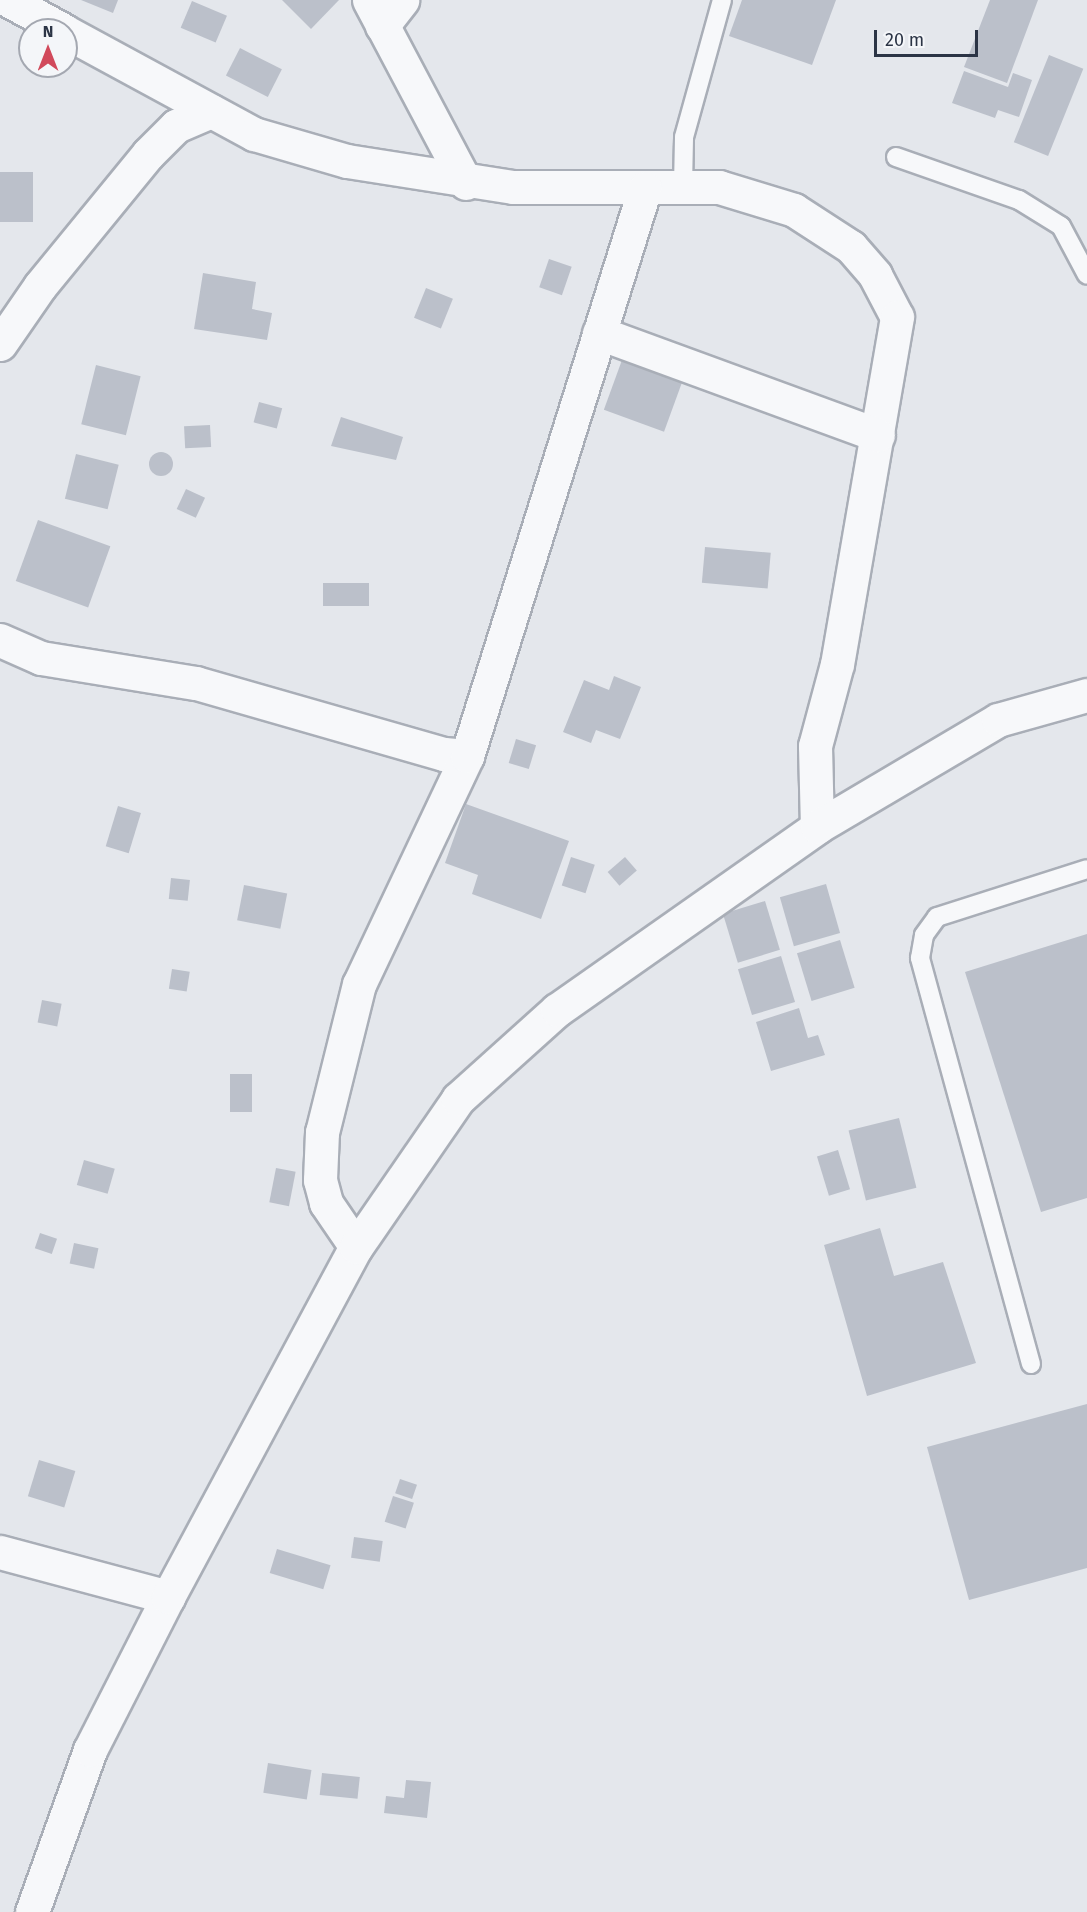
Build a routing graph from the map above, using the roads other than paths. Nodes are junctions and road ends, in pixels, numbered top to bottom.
1 (8, 0) edge
2 (402, 0) edge
3 (722, 0) edge
4 (376, 13) edge
5 (41, 18) edge
6 (78, 39) edge
7 (211, 111) junction
8 (896, 157) dead end
9 (466, 183) junction
10 (683, 186) junction
11 (645, 188) junction
12 (1087, 275) edge
13 (599, 333) junction
14 (0, 344) edge
15 (878, 435) junction
16 (0, 640) edge
17 (1087, 695) edge
18 (467, 756) junction
19 (817, 827) junction
20 (1087, 869) edge
21 (357, 1247) junction
22 (1031, 1364) dead end
23 (0, 1552) edge
24 (168, 1597) junction
25 (32, 1912) edge

1 - 5 street
2 - 4 street
3 - 10 lane
4 - 9 street
6 - 7 street
7 - 9 street
7 - 14 street
8 - 12 lane
9 - 11 street
10 - 11 street
10 - 15 street
11 - 13 street
13 - 15 street
13 - 18 street
15 - 19 street
16 - 18 street
17 - 19 street
18 - 21 street
19 - 21 street
20 - 22 lane
21 - 24 street
23 - 24 street
24 - 25 street

